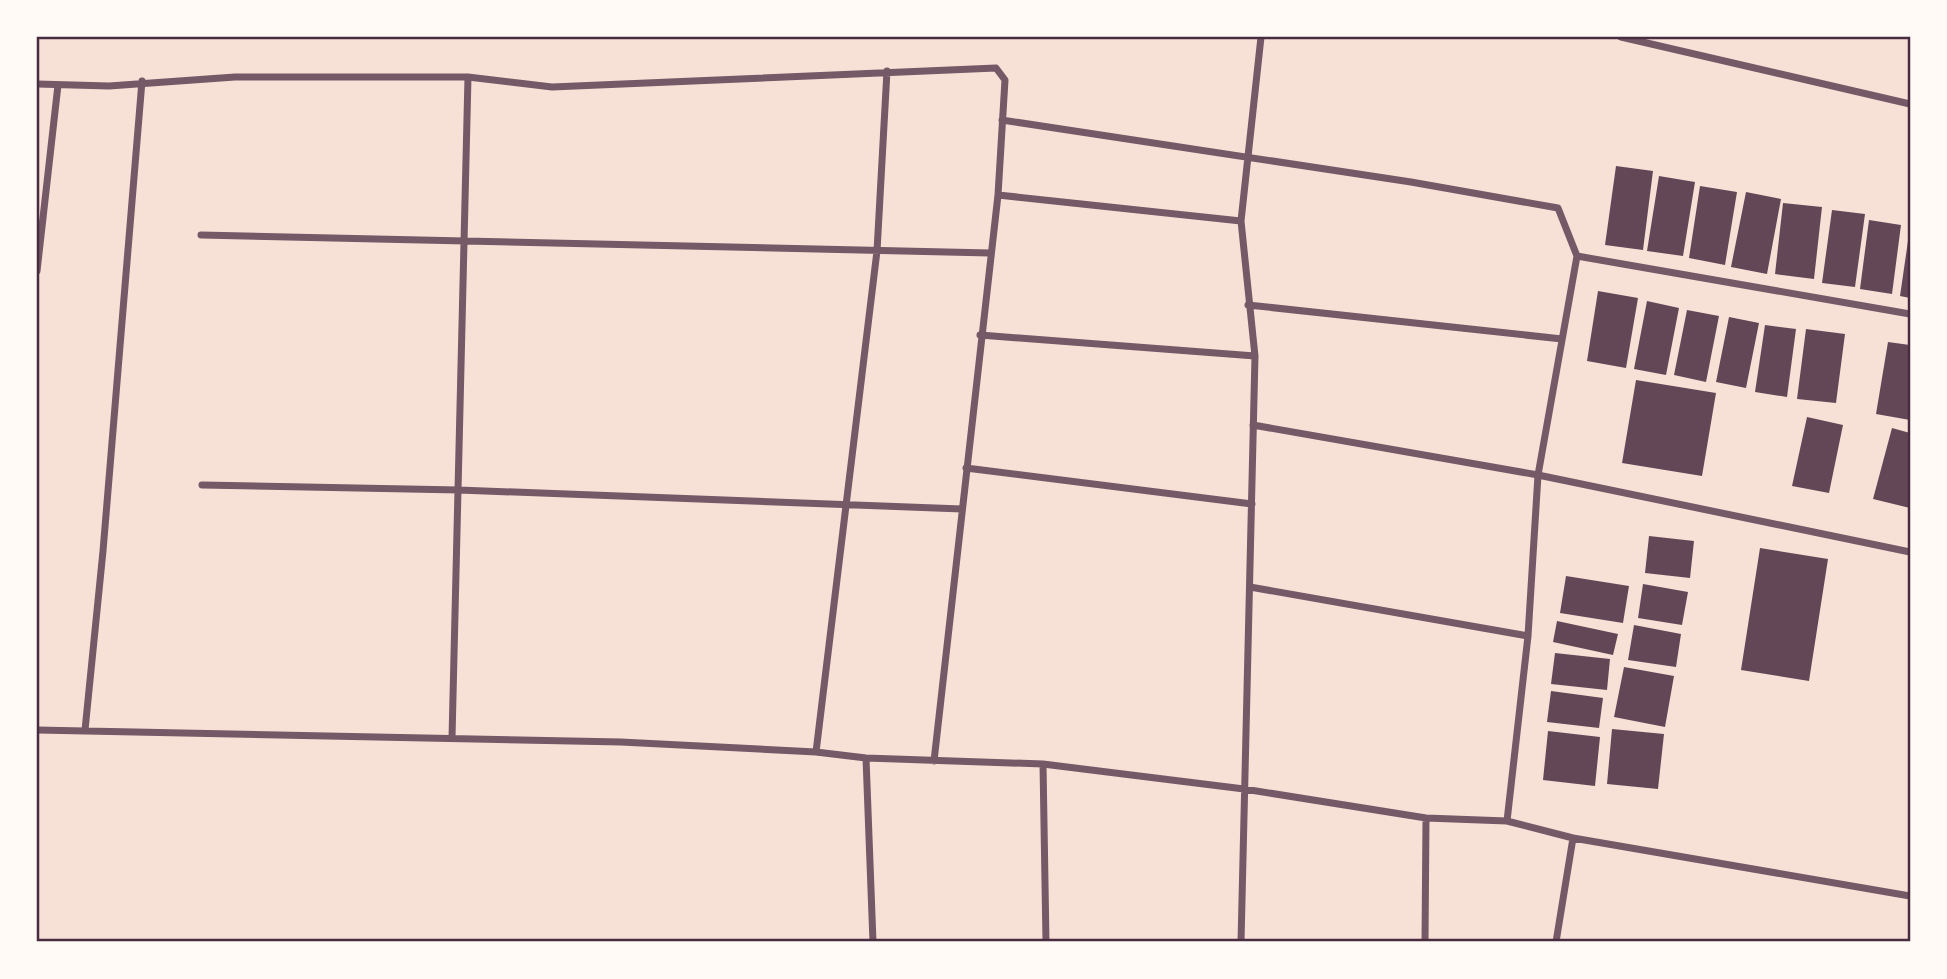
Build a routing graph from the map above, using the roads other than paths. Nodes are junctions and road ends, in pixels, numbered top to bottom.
1 (1261, 37) edge
2 (1621, 37) edge
3 (887, 71) junction
4 (468, 77) junction
5 (142, 81) junction
6 (37, 84) edge
7 (58, 85) junction
8 (1910, 104) edge
9 (1002, 120) junction
10 (1246, 159) junction
11 (998, 195) junction
12 (1241, 221) junction
13 (201, 235) dead end
14 (466, 242) junction
15 (877, 251) junction
16 (990, 253) junction
17 (1577, 256) junction
18 (37, 271) edge
19 (1248, 305) junction
20 (1910, 314) edge
21 (980, 335) junction
22 (1562, 338) junction
23 (1255, 356) junction
24 (1253, 425) junction
25 (966, 468) junction
26 (1538, 475) junction
27 (202, 485) dead end
28 (459, 490) junction
29 (1252, 503) junction
30 (845, 505) junction
31 (962, 509) junction
32 (1910, 552) edge
33 (1250, 587) junction
34 (1528, 636) junction
35 (37, 730) edge
36 (85, 730) junction
37 (452, 738) junction
38 (816, 752) junction
39 (866, 758) junction
40 (934, 761) junction
41 (1043, 764) junction
42 (1244, 789) junction
43 (1426, 818) junction
44 (1507, 821) junction
45 (1573, 838) junction
46 (1910, 896) edge
47 (873, 942) edge
48 (1046, 942) edge
49 (1241, 942) edge
50 (1425, 942) edge
51 (1556, 942) edge

1 - 10 street
2 - 8 street
3 - 4 street
3 - 9 street
3 - 15 street
4 - 5 street
4 - 14 street
5 - 7 street
5 - 36 street
6 - 7 street
7 - 18 street
9 - 10 street
9 - 11 street
10 - 12 street
10 - 17 street
11 - 12 street
11 - 16 street
12 - 19 street
13 - 14 street
14 - 15 street
14 - 28 street
15 - 16 street
15 - 30 street
16 - 21 street
17 - 20 street
17 - 22 street
19 - 22 street
19 - 23 street
21 - 23 street
21 - 25 street
22 - 26 street
23 - 24 street
24 - 26 street
24 - 29 street
25 - 29 street
25 - 31 street
26 - 32 street
26 - 34 street
27 - 28 street
28 - 30 street
28 - 37 street
29 - 33 street
30 - 31 street
30 - 38 street
31 - 40 street
33 - 34 street
33 - 42 street
34 - 44 street
35 - 36 street
36 - 37 street
37 - 38 street
38 - 39 street
39 - 40 street
39 - 47 street
40 - 41 street
41 - 42 street
41 - 48 street
42 - 43 street
42 - 49 street
43 - 44 street
43 - 50 street
44 - 45 street
45 - 46 street
45 - 51 street

